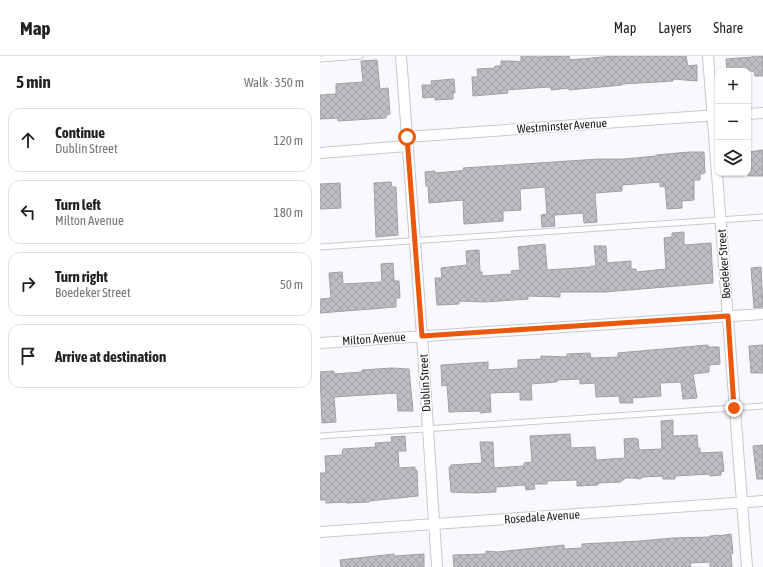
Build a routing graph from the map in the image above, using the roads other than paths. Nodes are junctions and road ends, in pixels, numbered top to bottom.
1 (360, 56) edge
2 (401, 56) edge
3 (708, 56) edge
4 (320, 59) edge
5 (715, 108) edge
6 (763, 113) edge
7 (751, 114) edge
8 (715, 115) edge
9 (717, 140) edge
10 (407, 142) junction
11 (320, 153) edge
12 (763, 218) edge
13 (721, 220) junction
14 (414, 240) junction
15 (320, 247) edge
16 (763, 314) edge
17 (728, 316) junction
18 (422, 336) junction
19 (320, 343) edge
20 (763, 406) edge
21 (734, 408) junction
22 (427, 429) junction
23 (320, 436) edge
24 (763, 501) edge
25 (741, 503) junction
26 (435, 525) junction
27 (320, 532) edge
28 (437, 567) edge
29 (747, 567) edge

1 - 4 lane
2 - 10 street, Dublin Street
3 - 5 street, Boedeker Street
6 - 7 street
8 - 10 street, Westminster Avenue
9 - 13 street, Boedeker Street
10 - 11 street, Westminster Avenue
10 - 14 street, Dublin Street
12 - 13 lane
13 - 14 lane
13 - 17 street, Boedeker Street
14 - 15 lane
14 - 18 street, Dublin Street
16 - 17 street, Milton Avenue
17 - 18 street, Milton Avenue
17 - 21 street, Boedeker Street
18 - 19 street, Milton Avenue
18 - 22 street, Dublin Street
20 - 21 lane
21 - 22 lane
21 - 25 street, Boedeker Street
22 - 23 lane
22 - 26 street, Dublin Street
24 - 25 street, Rosedale Avenue
25 - 26 street, Rosedale Avenue
25 - 29 street, Boedeker Street
26 - 27 street, Rosedale Avenue
26 - 28 street, Dublin Street

